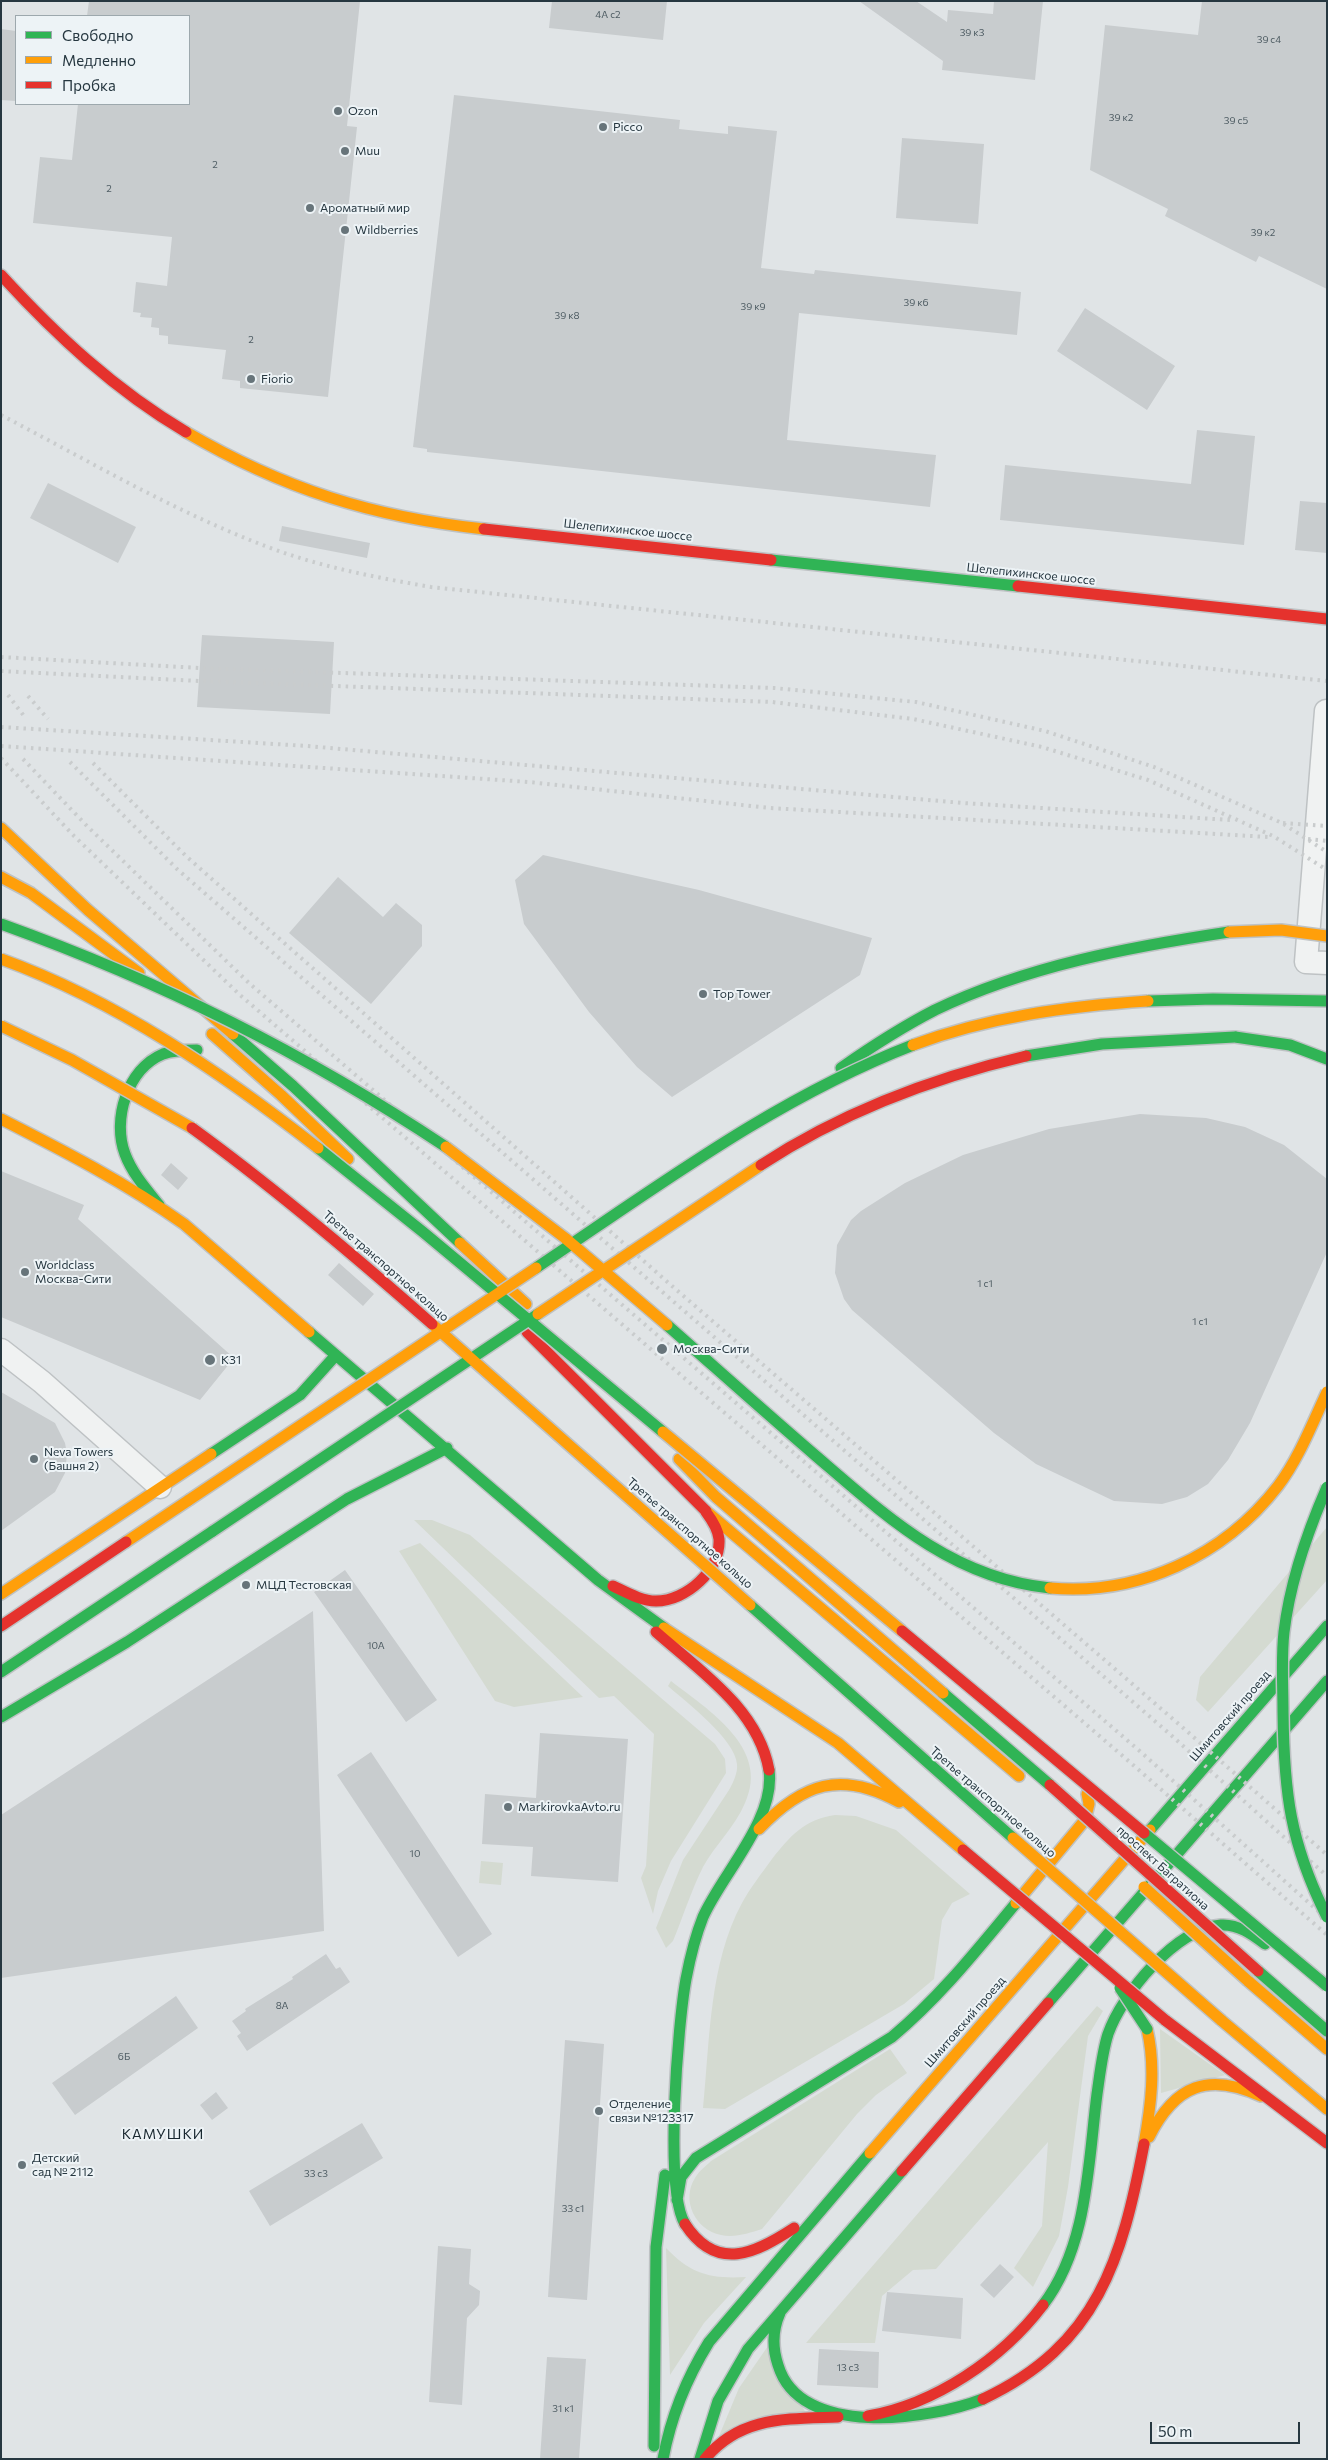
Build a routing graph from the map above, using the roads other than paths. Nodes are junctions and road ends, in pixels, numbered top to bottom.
1 (1, 274) edge
2 (1327, 619) edge
3 (1326, 711) dead end
4 (1, 828) edge
5 (1, 877) edge
6 (1, 924) edge
7 (1327, 936) edge
8 (1, 960) edge
9 (1327, 963) edge
10 (1327, 1001) edge
11 (1, 1026) edge
12 (1235, 1037) junction
13 (1308, 1038) dead end
14 (206, 1051) dead end
15 (1327, 1059) edge
16 (224, 1061) dead end
17 (293, 1086) junction
18 (281, 1095) junction
19 (781, 1108) junction
20 (1, 1119) edge
21 (354, 1164) junction
22 (161, 1208) junction
23 (568, 1347) junction
24 (1, 1350) edge
25 (336, 1355) junction
26 (1327, 1392) edge
27 (447, 1448) junction
28 (160, 1487) junction
29 (1327, 1487) edge
30 (704, 1509) junction
31 (598, 1580) junction
32 (1, 1594) edge
33 (1, 1626) edge
34 (1327, 1626) edge
35 (1, 1672) edge
36 (1327, 1681) edge
37 (1, 1717) edge
38 (1026, 1782) dead end
39 (1071, 1821) dead end
40 (1086, 1835) dead end
41 (963, 1850) junction
42 (1108, 1855) dead end
43 (732, 1864) junction
44 (1327, 1917) edge
45 (1112, 1976) junction
46 (1327, 1986) edge
47 (1327, 1997) edge
48 (1327, 2031) edge
49 (1327, 2049) edge
50 (1327, 2109) edge
51 (1294, 2116) junction
52 (674, 2117) junction
53 (1327, 2143) edge
54 (1139, 2169) junction
55 (677, 2200) junction
56 (818, 2212) junction
57 (783, 2307) junction
58 (853, 2416) junction
59 (868, 2416) junction
60 (654, 2459) edge
61 (663, 2459) edge
62 (700, 2459) edge
63 (705, 2459) edge

1 - 2 main road, Шелепихинское шоссе
3 - 9 street
4 - 17 main road
5 - 18 main road
6 - 26 main road, bridge
7 - 19 main road, bridge
8 - 46 main road, bridge
10 - 19 main road, bridge
11 - 50 main road, Третье транспортное кольцо, bridge
12 - 13 main road
12 - 15 main road
12 - 35 main road, bridge
14 - 22 main road
16 - 18 main road
17 - 21 main road
17 - 23 main road
18 - 21 main road
19 - 33 main road, bridge
20 - 22 main road
21 - 30 main road
22 - 25 main road
23 - 48 main road, проспект Багратиона, bridge
23 - 55 main road
24 - 28 street
25 - 27 main road
25 - 28 main road
27 - 31 main road
27 - 37 main road
28 - 32 main road
29 - 44 main road, bridge
30 - 31 main road
30 - 38 main road
31 - 41 main road
31 - 43 main road
34 - 56 main road, Шмитовский проезд
36 - 57 main road
39 - 40 main road
41 - 43 main road
41 - 45 main road, bridge
42 - 49 main road, bridge
43 - 52 main road
45 - 51 main road, bridge
45 - 54 main road, bridge
47 - 59 main road
51 - 53 main road
51 - 54 main road
52 - 55 main road
52 - 60 main road
54 - 59 main road
55 - 56 main road
56 - 61 main road, Шмитовский проезд
57 - 58 main road
57 - 62 main road
58 - 59 main road
58 - 63 main road

